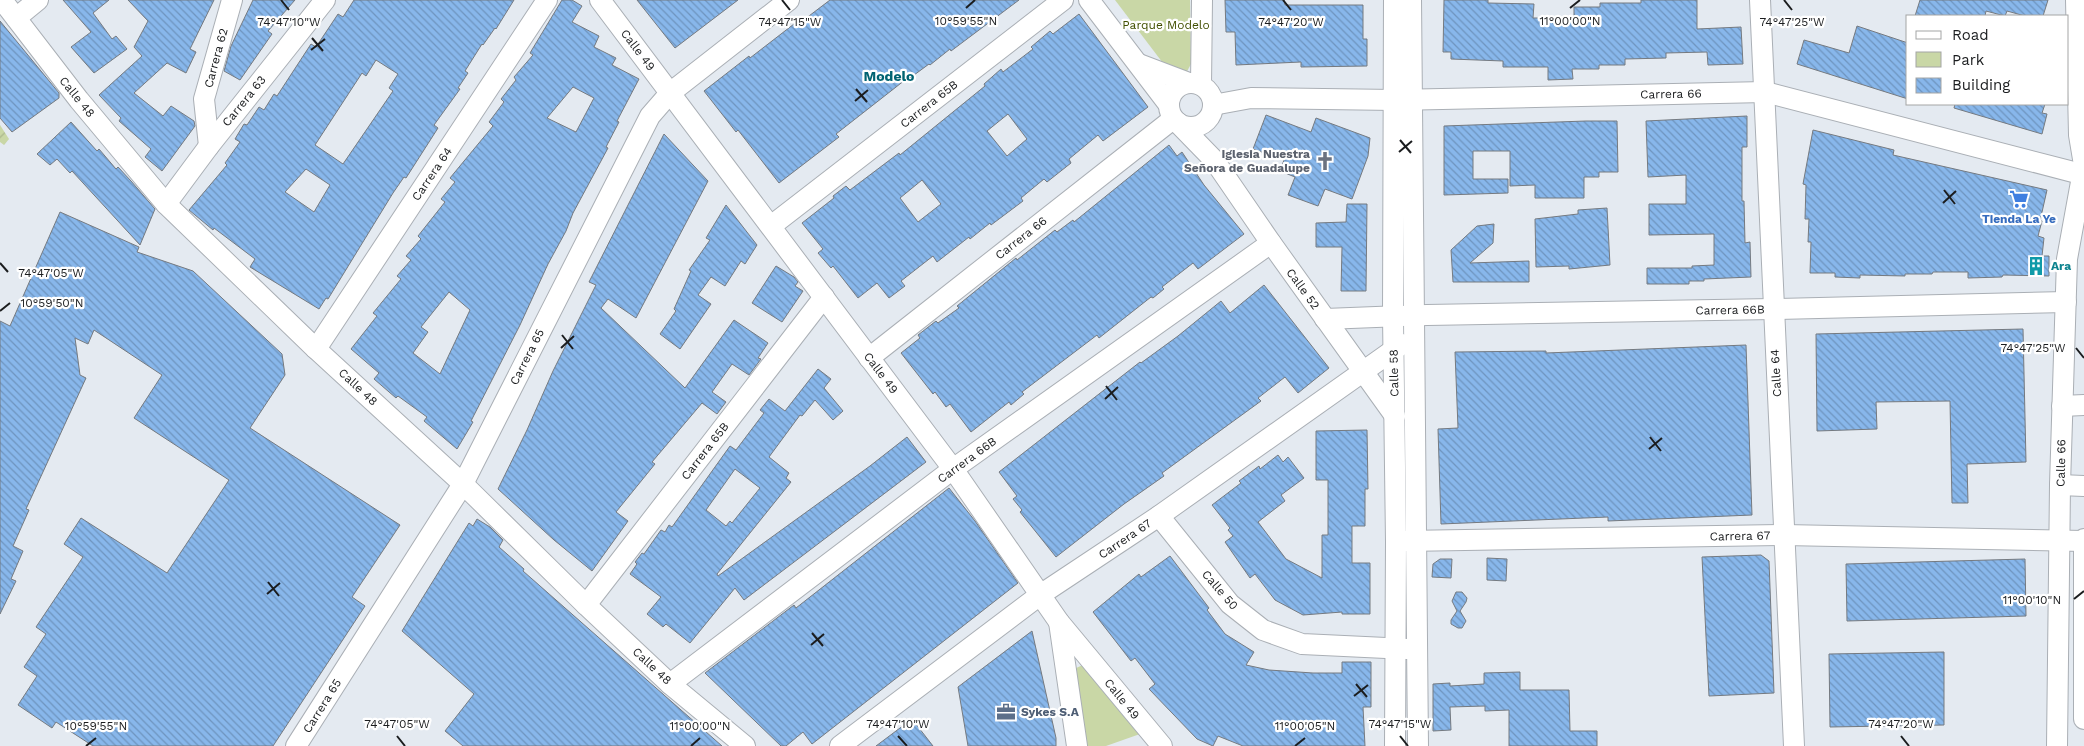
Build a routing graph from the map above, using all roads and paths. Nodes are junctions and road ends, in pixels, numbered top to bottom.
1 (2, 0) edge
2 (38, 0) edge
3 (232, 0) edge
4 (325, 0) edge
5 (547, 0) edge
6 (600, 0) edge
7 (789, 0) edge
8 (1063, 0) edge
9 (1089, 0) edge
10 (1202, 0) edge
11 (1394, 0) edge
12 (1411, 0) edge
13 (1760, 0) edge
14 (2076, 0) edge
15 (16, 18) junction
16 (1139, 64) junction
17 (1198, 85) junction
18 (1765, 92) junction
19 (670, 93) junction
20 (1252, 98) junction
21 (1403, 100) junction
22 (1212, 110) junction
23 (1173, 115) junction
24 (2082, 121) edge
25 (208, 146) junction
26 (1214, 160) junction
27 (2083, 174) edge
28 (166, 204) junction
29 (771, 226) junction
30 (1271, 243) junction
31 (824, 297) junction
32 (2066, 302) junction
33 (1773, 309) junction
34 (1414, 315) junction
35 (1393, 316) junction
36 (1325, 319) junction
37 (1414, 336) junction
38 (316, 349) junction
39 (1394, 350) junction
40 (869, 358) junction
41 (1364, 372) junction
42 (2084, 405) edge
43 (2062, 406) junction
44 (1395, 416) junction
45 (953, 469) junction
46 (462, 484) junction
47 (2060, 485) junction
48 (2084, 486) edge
49 (1159, 516) junction
50 (1784, 535) junction
51 (2060, 540) junction
52 (2084, 540) edge
53 (1406, 541) junction
54 (1040, 596) junction
55 (586, 605) junction
56 (1059, 622) junction
57 (1394, 649) junction
58 (1417, 649) junction
59 (2058, 649) junction
60 (2084, 649) edge
61 (670, 684) junction
62 (2084, 719) edge
63 (296, 746) edge
64 (745, 746) edge
65 (840, 746) edge
66 (1076, 746) edge
67 (1162, 746) edge
68 (1394, 746) edge
69 (1418, 746) edge
70 (1794, 746) edge
71 (2057, 746) edge

1 - 15 street, Calle 48
2 - 15 street
3 - 25 street, Carrera 62
4 - 25 street, Carrera 63
5 - 38 street, Carrera 64
6 - 19 street, Calle 49
7 - 19 street, Carrera 65
8 - 29 street, Carrera 65B
9 - 16 street, Calle 52
10 - 17 street
11 - 21 street, Calle 58
12 - 21 street, Calle 58
13 - 18 street, Calle 64
14 - 24 street, Calle 66
15 - 28 street, Calle 48
16 - 17 street
16 - 23 street, Calle 52
17 - 20 street, Carrera 66
17 - 22 street
17 - 23 street
18 - 21 street, Carrera 66
18 - 27 street, Carrera 66
18 - 33 street, Calle 64
19 - 29 street, Calle 49
19 - 46 street, Carrera 65
20 - 21 street, Carrera 66
20 - 22 street, Carrera 66
21 - 34 street, Calle 58
21 - 35 street, Calle 58
22 - 23 street
22 - 26 street
23 - 26 street, Calle 52
23 - 40 street, Carrera 66
24 - 27 street, Calle 66
25 - 28 street, Carrera 63
26 - 30 street, Calle 52
27 - 32 street, Calle 66
28 - 38 street, Calle 48
29 - 31 street, Calle 49
30 - 36 street, Calle 52
30 - 45 street, Carrera 66B
31 - 40 street, Calle 49
31 - 55 street, Carrera 65B
32 - 33 street, Carrera 66B
32 - 43 street, Calle 66
33 - 34 street, Carrera 66B
33 - 50 street, Calle 64
34 - 35 street, Carrera 66B
34 - 37 street, Calle 58
35 - 36 street
35 - 39 street, Calle 58
36 - 41 street, Calle 52
37 - 39 street, Carrera 67
37 - 53 street, Calle 58
38 - 46 street, Calle 48
39 - 41 street, Carrera 67
39 - 44 street, Calle 58
40 - 45 street, Calle 49
41 - 44 street, Calle 52
41 - 49 street, Carrera 67
42 - 43 street
43 - 47 street, Calle 66
44 - 53 street, Calle 58
45 - 54 street, Calle 49
45 - 61 street, Carrera 66B
46 - 55 street, Calle 48
46 - 63 street, Carrera 65
47 - 48 street
47 - 51 street, Calle 66
49 - 54 street, Carrera 67
49 - 57 street, Calle 50
50 - 51 street, Carrera 67
50 - 53 street, Carrera 67
50 - 70 street, Calle 64
51 - 52 street, Carrera 67
51 - 59 street, Calle 66
52 - 60 street
53 - 57 street, Calle 58
53 - 58 street, Calle 58
54 - 56 street, Calle 49
54 - 65 street, Carrera 67
55 - 61 street, Calle 48
56 - 66 street
56 - 67 street, Calle 49
57 - 58 street, Calle 50
57 - 68 street, Calle 58
58 - 69 street, Calle 58
59 - 60 street
59 - 71 street, Calle 66
60 - 62 street
61 - 64 street, Calle 48

